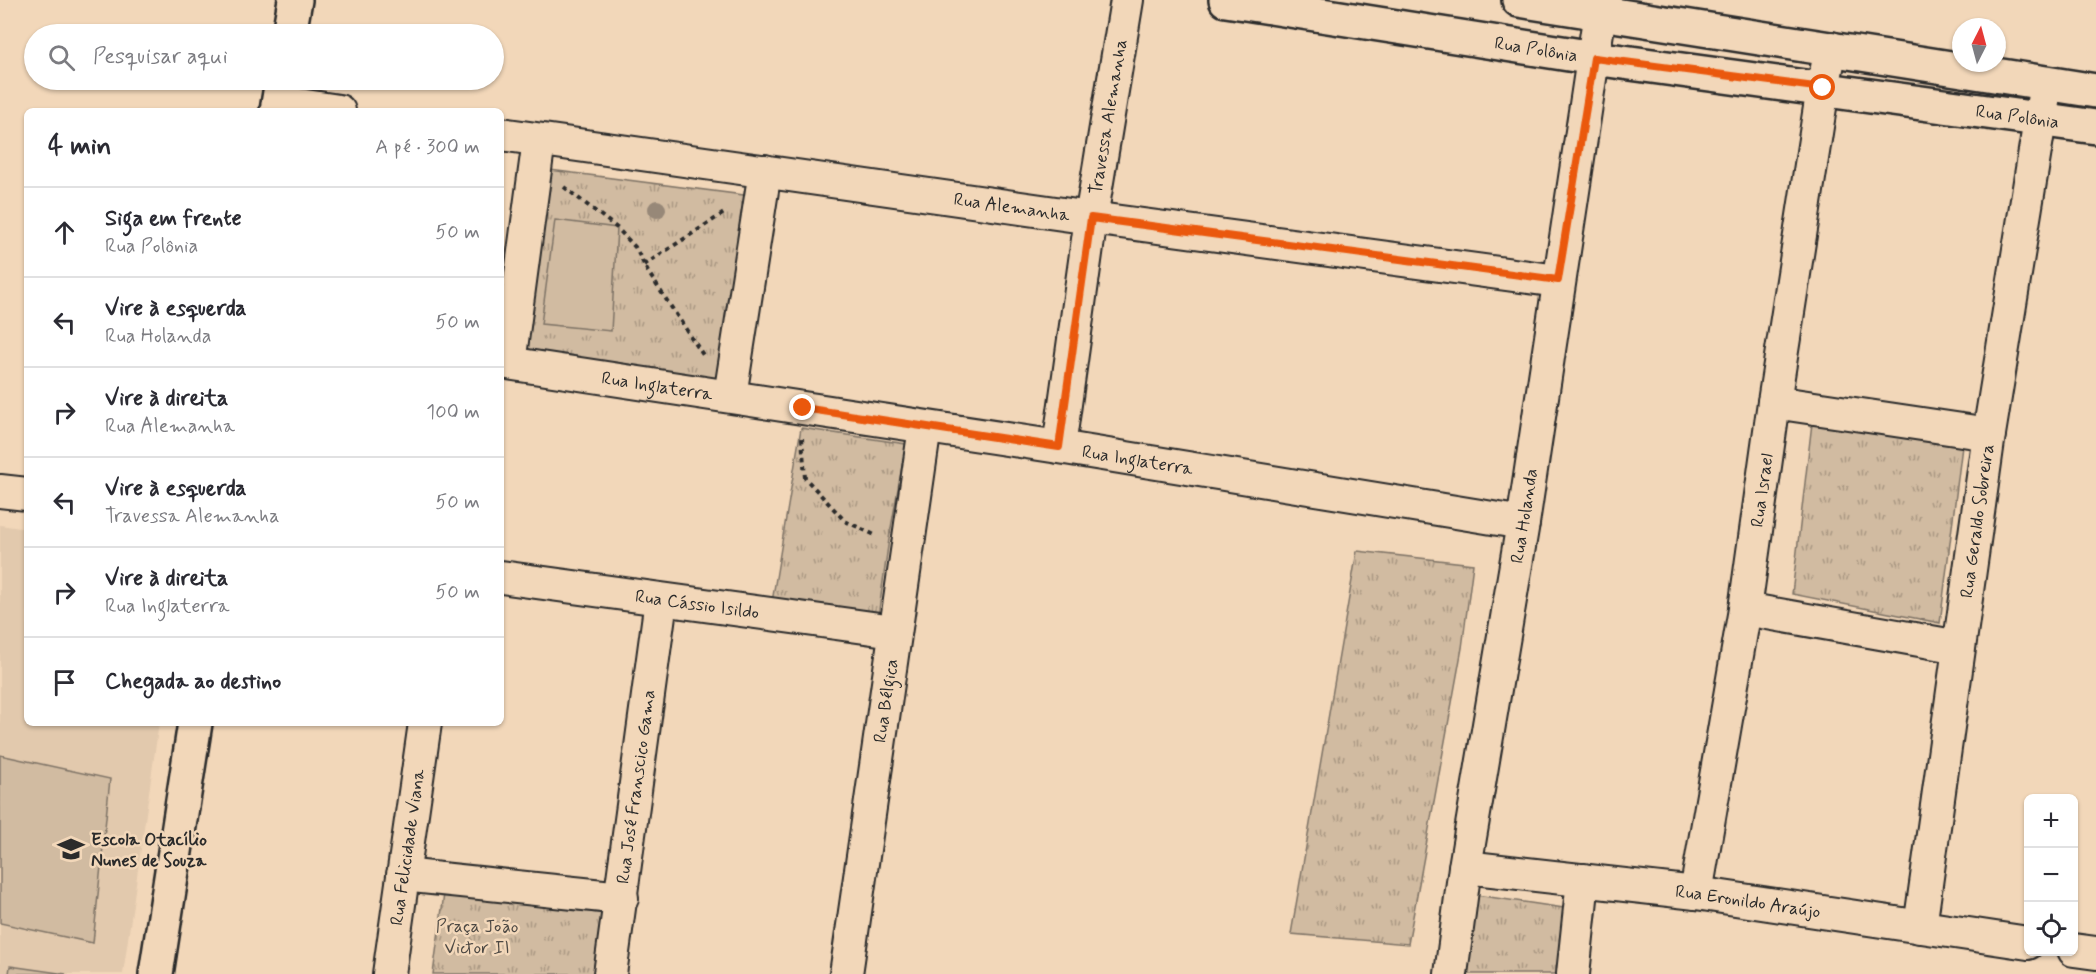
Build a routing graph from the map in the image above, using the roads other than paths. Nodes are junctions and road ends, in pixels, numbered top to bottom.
1 (295, 0) edge
2 (1127, 0) edge
3 (1227, 0) edge
4 (1519, 0) edge
5 (1600, 12) junction
6 (291, 24) edge
7 (1831, 48) junction
8 (1594, 58) junction
9 (2046, 83) junction
10 (1823, 88) junction
11 (2096, 91) edge
12 (279, 98) edge
13 (325, 108) edge
14 (2040, 118) junction
15 (2096, 127) edge
16 (504, 136) edge
17 (537, 153) junction
18 (765, 171) junction
19 (1091, 218) junction
20 (1558, 280) junction
21 (505, 362) edge
22 (730, 396) junction
23 (1774, 402) junction
24 (925, 427) junction
25 (1989, 434) junction
26 (1059, 447) junction
27 (0, 491) edge
28 (24, 494) edge
29 (1523, 523) junction
30 (504, 577) edge
31 (661, 600) junction
32 (1745, 609) junction
33 (894, 631) junction
34 (1959, 647) junction
35 (195, 726) edge
36 (425, 726) edge
37 (1466, 867) junction
38 (403, 875) junction
39 (1583, 880) junction
40 (1696, 893) junction
41 (622, 898) junction
42 (1920, 927) junction
43 (2024, 942) edge
44 (2078, 951) edge
45 (2096, 953) edge
46 (156, 974) edge
47 (389, 974) edge
48 (610, 974) edge
49 (846, 974) edge
50 (1451, 974) edge
51 (1573, 974) edge

1 - 6 street
2 - 19 street, Travessa Alemanha
3 - 8 street, Rua Polônia
4 - 5 street, Rua Polônia
5 - 7 street, Rua Polônia
5 - 8 street, Rua Holanda
7 - 9 street, Rua Polônia
7 - 10 street, Rua Israel
8 - 10 street, Rua Polônia
8 - 20 street, Rua Holanda
9 - 11 street, Rua Polônia
9 - 14 street, Rua Geraldo Sobreira
10 - 14 street, Rua Polônia
10 - 23 street, Rua Israel
12 - 13 street
14 - 15 street, Rua Polônia
14 - 25 street, Rua Geraldo Sobreira
16 - 17 street, Rua Alemanha
17 - 18 street, Rua Alemanha
17 - 21 street
18 - 19 street, Rua Alemanha
18 - 22 street
19 - 20 street, Rua Alemanha
19 - 26 street, Travessa Alemanha
20 - 29 street, Rua Holanda
21 - 22 street, Rua Inglaterra
22 - 24 street, Rua Inglaterra
23 - 25 street
23 - 32 street, Rua Israel
24 - 26 street, Rua Inglaterra
24 - 33 street, Rua Bélgica
25 - 34 street, Rua Geraldo Sobreira
26 - 29 street, Rua Inglaterra
27 - 28 street
29 - 37 street, Rua Holanda
30 - 31 street, Rua Cássio Isildo
31 - 33 street, Rua Cássio Isildo
31 - 41 street, Rua José Franscico Gama
32 - 34 street
32 - 40 street, Rua Israel
33 - 49 street, Rua Bélgica
34 - 42 street, Rua Geraldo Sobreira
35 - 46 street
36 - 38 street, Rua Felicidade Viana
37 - 39 street, Rua Eronildo Araújo
37 - 50 street, Rua Holanda
38 - 41 street
38 - 47 street, Rua Felicidade Viana
39 - 40 street, Rua Eronildo Araújo
39 - 51 street
40 - 42 street, Rua Eronildo Araújo
41 - 48 street, Rua José Franscico Gama
42 - 43 street, Rua Eronildo Araújo
44 - 45 street

